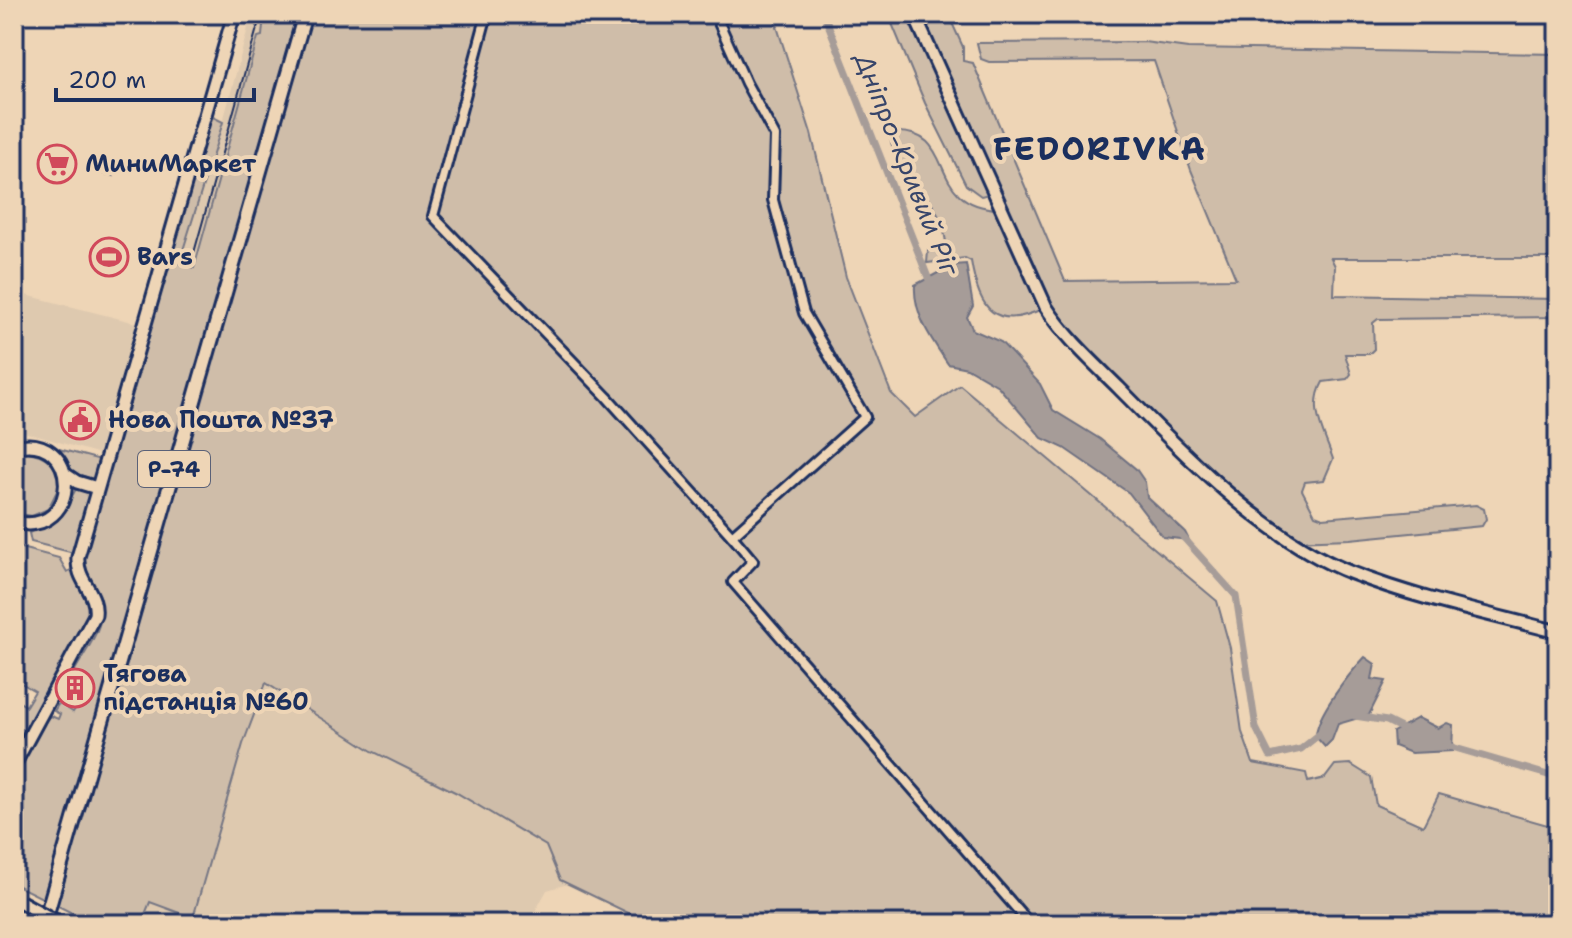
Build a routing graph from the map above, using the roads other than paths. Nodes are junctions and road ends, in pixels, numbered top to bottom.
1 (234, 14) edge
2 (305, 14) edge
3 (487, 14) edge
4 (715, 14) edge
5 (914, 14) edge
6 (14, 447) edge
7 (65, 474) junction
8 (82, 484) junction
9 (97, 488) junction
10 (66, 492) junction
11 (14, 522) edge
12 (732, 536) junction
13 (1558, 632) edge
14 (14, 765) edge
15 (17, 900) edge
16 (44, 924) edge
17 (61, 924) edge
18 (1030, 924) edge

1 - 9 street
2 - 16 main road, Р-74
3 - 12 street
4 - 12 street
5 - 13 street
6 - 7 street
7 - 8 street
7 - 10 street
8 - 9 street
8 - 10 street
9 - 14 street
10 - 11 street
12 - 18 street
15 - 17 street, bridge

